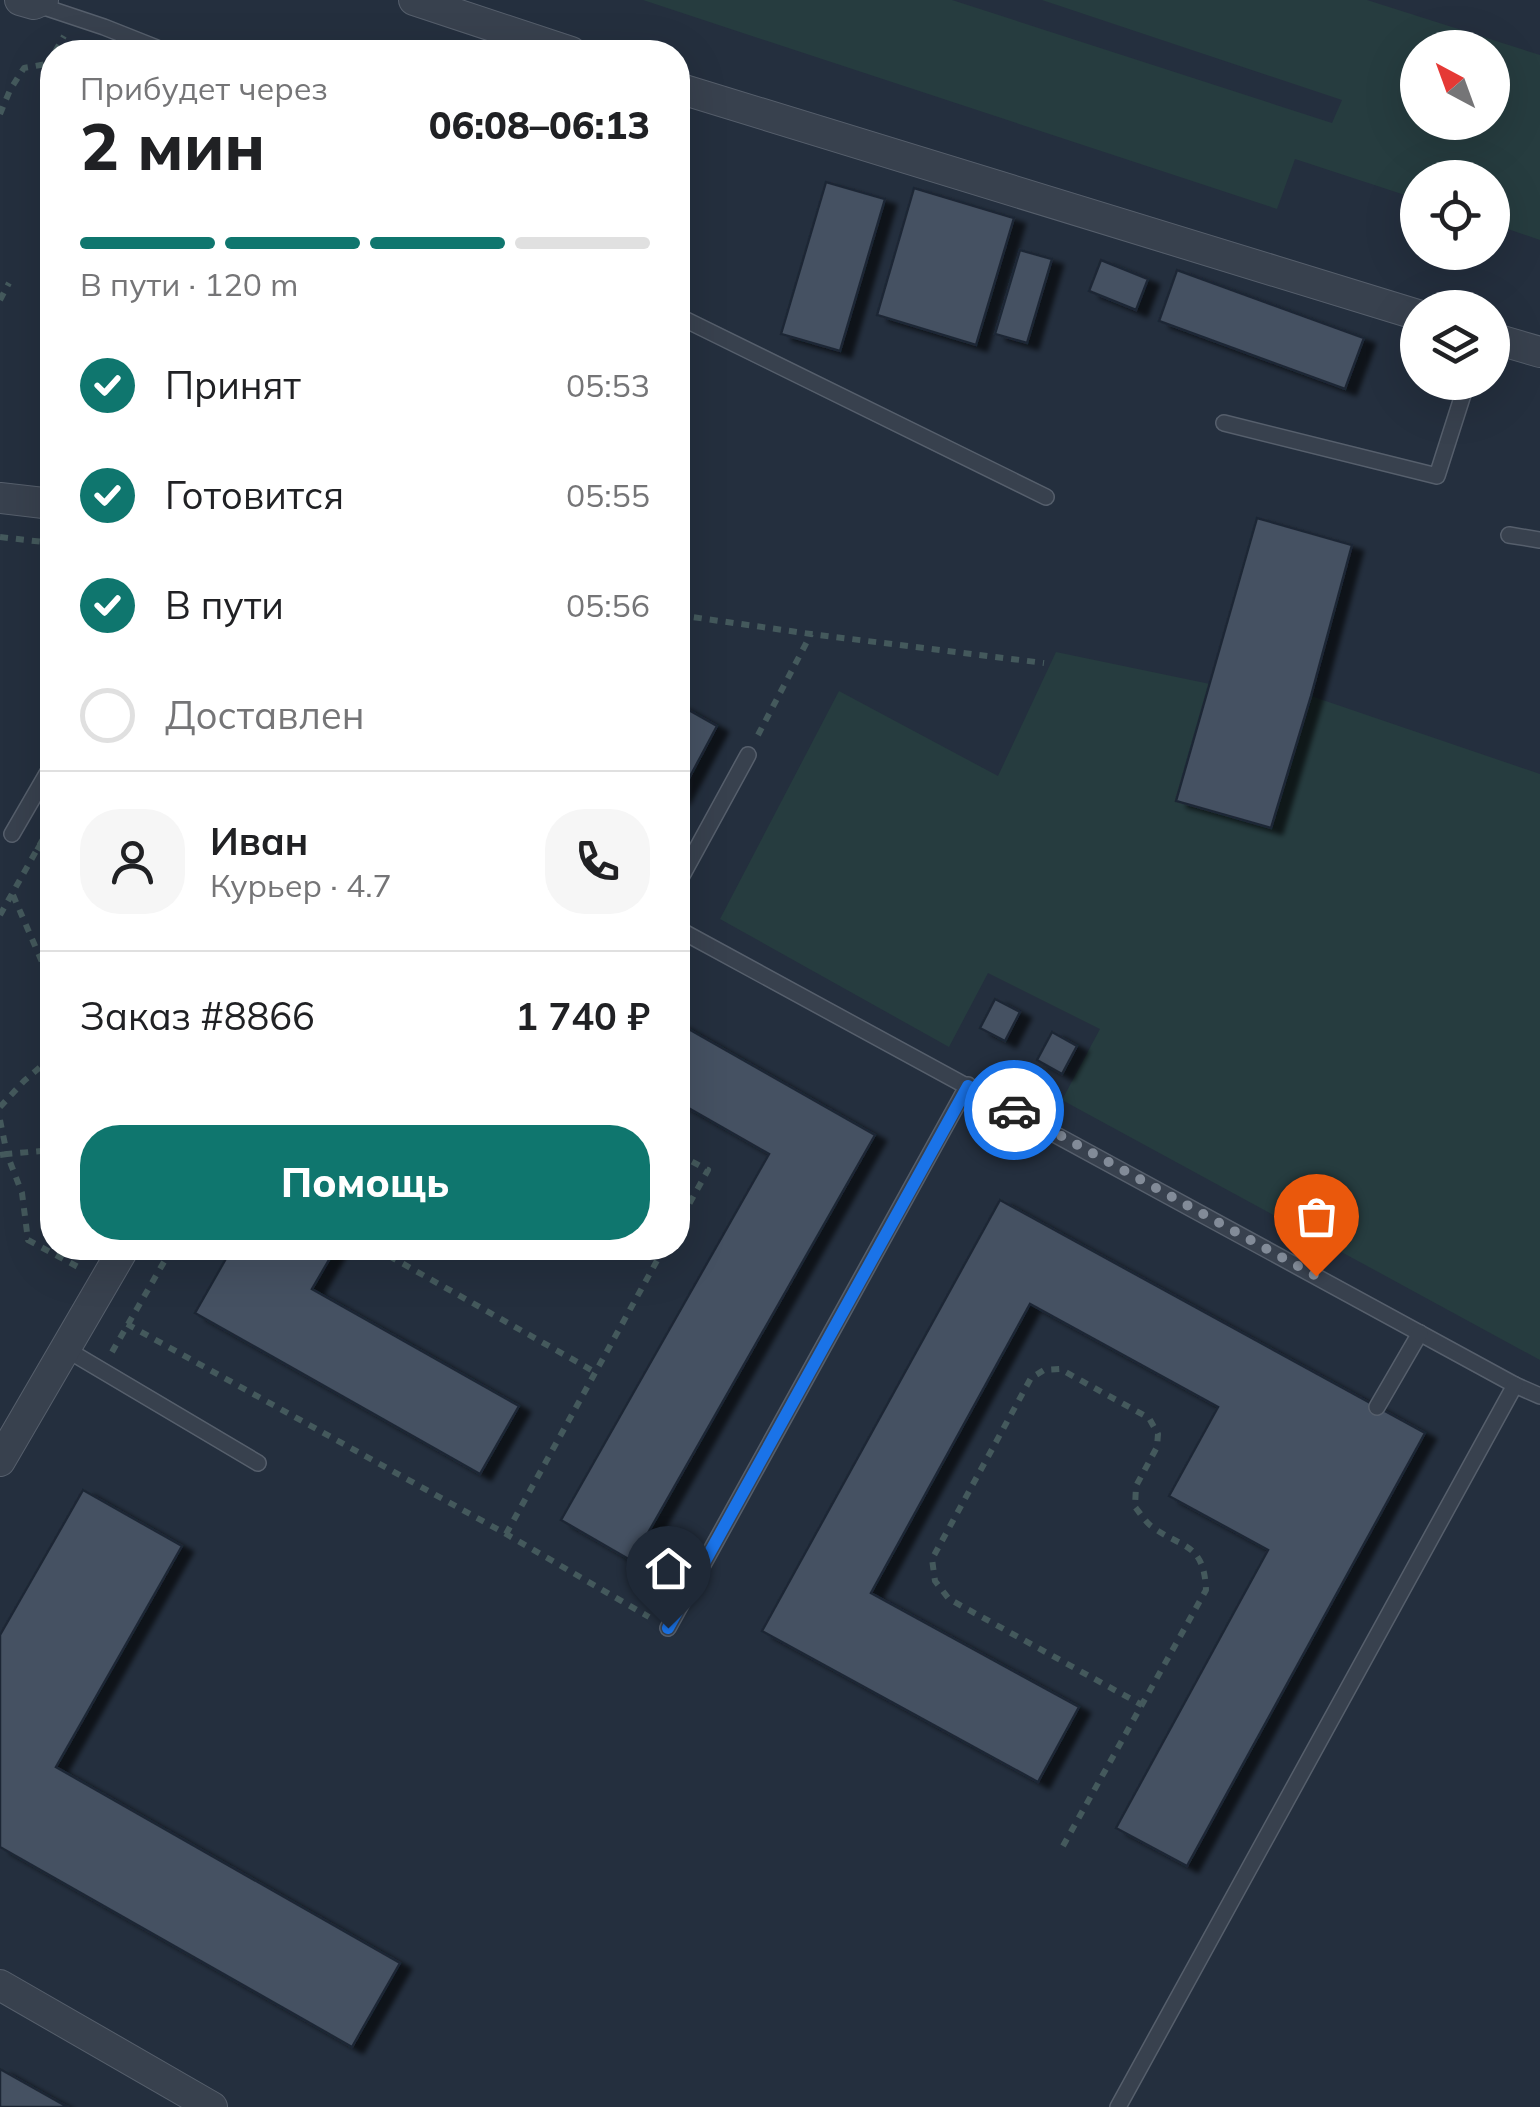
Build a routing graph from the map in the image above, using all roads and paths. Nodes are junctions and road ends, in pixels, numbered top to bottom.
1 (414, 0) edge
2 (32, 1) edge
3 (137, 40) edge
4 (535, 40) edge
5 (40, 64) edge
6 (690, 92) edge
7 (0, 114) edge
8 (9, 283) dead end
9 (0, 300) edge
10 (1400, 309) edge
11 (690, 322) edge
12 (1510, 343) edge
13 (1540, 352) edge
14 (1461, 400) edge
15 (1224, 423) dead end
16 (1046, 497) dead end
17 (0, 498) edge
18 (40, 503) edge
19 (1509, 535) dead end
20 (0, 537) edge
21 (1540, 540) edge
22 (40, 542) edge
23 (690, 616) edge
24 (811, 634) junction
25 (1044, 663) dead end
26 (748, 755) joint
27 (40, 786) edge
28 (12, 834) dead end
29 (40, 844) edge
30 (690, 861) edge
31 (12, 894) junction
32 (0, 915) edge
33 (690, 935) edge
34 (40, 958) edge
35 (40, 1068) edge
36 (968, 1086) junction
37 (0, 1107) edge
38 (0, 1120) edge
39 (40, 1151) edge
40 (4, 1154) edge
41 (690, 1160) edge
42 (690, 1202) edge
43 (40, 1246) edge
44 (65, 1260) edge
45 (117, 1260) edge
46 (165, 1260) edge
47 (396, 1260) edge
48 (657, 1260) edge
49 (84, 1270) dead end
50 (127, 1324) junction
51 (1420, 1333) junction
52 (64, 1348) junction
53 (102, 1371) junction
54 (595, 1372) junction
55 (1514, 1385) junction
56 (1540, 1396) edge
57 (1376, 1406) dead end
58 (0, 1460) edge
59 (258, 1464) dead end
60 (506, 1534) junction
61 (668, 1628) joint
62 (1142, 1705) junction
63 (1063, 1846) dead end
64 (0, 1984) edge
65 (212, 2107) edge
66 (1118, 2107) edge

1 - 4 street
2 - 3 lane
5 - 7 path
6 - 10 street
8 - 9 path
11 - 16 lane
12 - 13 street
14 - 15 lane
17 - 18 street
19 - 21 lane
20 - 22 path
23 - 24 path
24 - 25 path
24 - 26 path
26 - 30 lane
27 - 28 lane
29 - 31 path
31 - 32 path
31 - 34 path
33 - 36 lane
35 - 37 path
36 - 51 lane
36 - 61 lane
38 - 40 path
39 - 40 path
40 - 43 path
41 - 42 path
44 - 49 path
45 - 52 street
46 - 50 path
47 - 54 path
48 - 54 path
50 - 53 path
50 - 60 path
51 - 55 lane
51 - 57 lane
52 - 53 lane
52 - 58 street
53 - 59 lane
54 - 60 path
55 - 56 lane
55 - 66 lane
60 - 61 path
62 - 62 path
62 - 63 path
64 - 65 street

